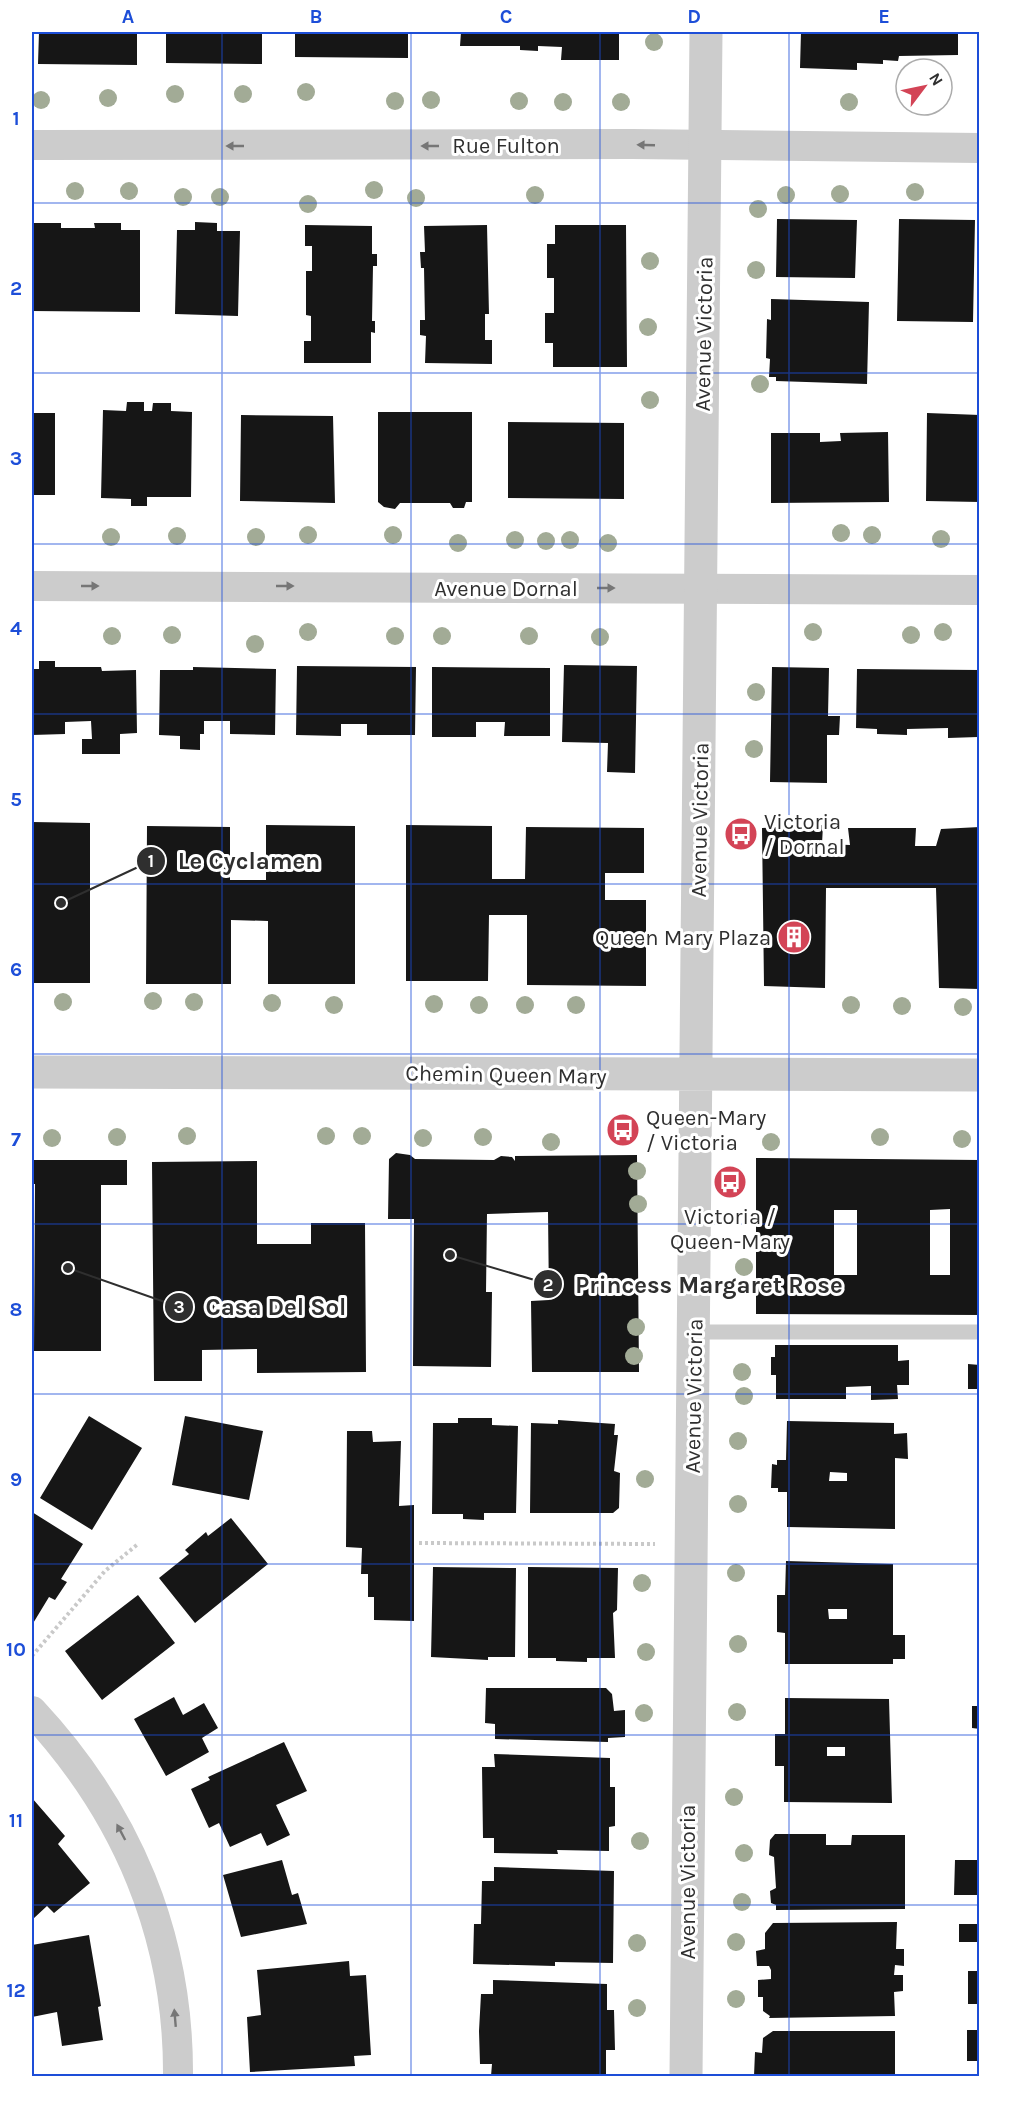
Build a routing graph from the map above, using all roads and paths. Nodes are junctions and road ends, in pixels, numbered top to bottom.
1 (706, 32) edge
2 (32, 145) edge
3 (704, 146) junction
4 (980, 147) edge
5 (32, 586) edge
6 (701, 588) junction
7 (980, 590) edge
8 (32, 1072) edge
9 (980, 1075) edge
10 (696, 1076) junction
11 (693, 1332) junction
12 (980, 1332) edge
13 (419, 1543) dead end
14 (138, 1544) dead end
15 (656, 1544) dead end
16 (32, 1656) edge
17 (32, 1711) edge
18 (178, 2076) edge
19 (686, 2076) edge

1 - 3 street, Avenue Victoria
3 -> 2 street, Rue Fulton
3 - 4 street, Rue Fulton
3 - 6 street, Avenue Victoria
5 -> 6 street, Avenue Dornal
6 - 7 street, Avenue Dornal
6 - 10 street, Avenue Victoria
8 - 10 street, Chemin Queen Mary
9 - 10 street, Chemin Queen Mary
10 - 11 street, Avenue Victoria
11 - 12 lane
11 - 19 street, Avenue Victoria
13 - 15 path
14 - 16 path
18 -> 17 street

